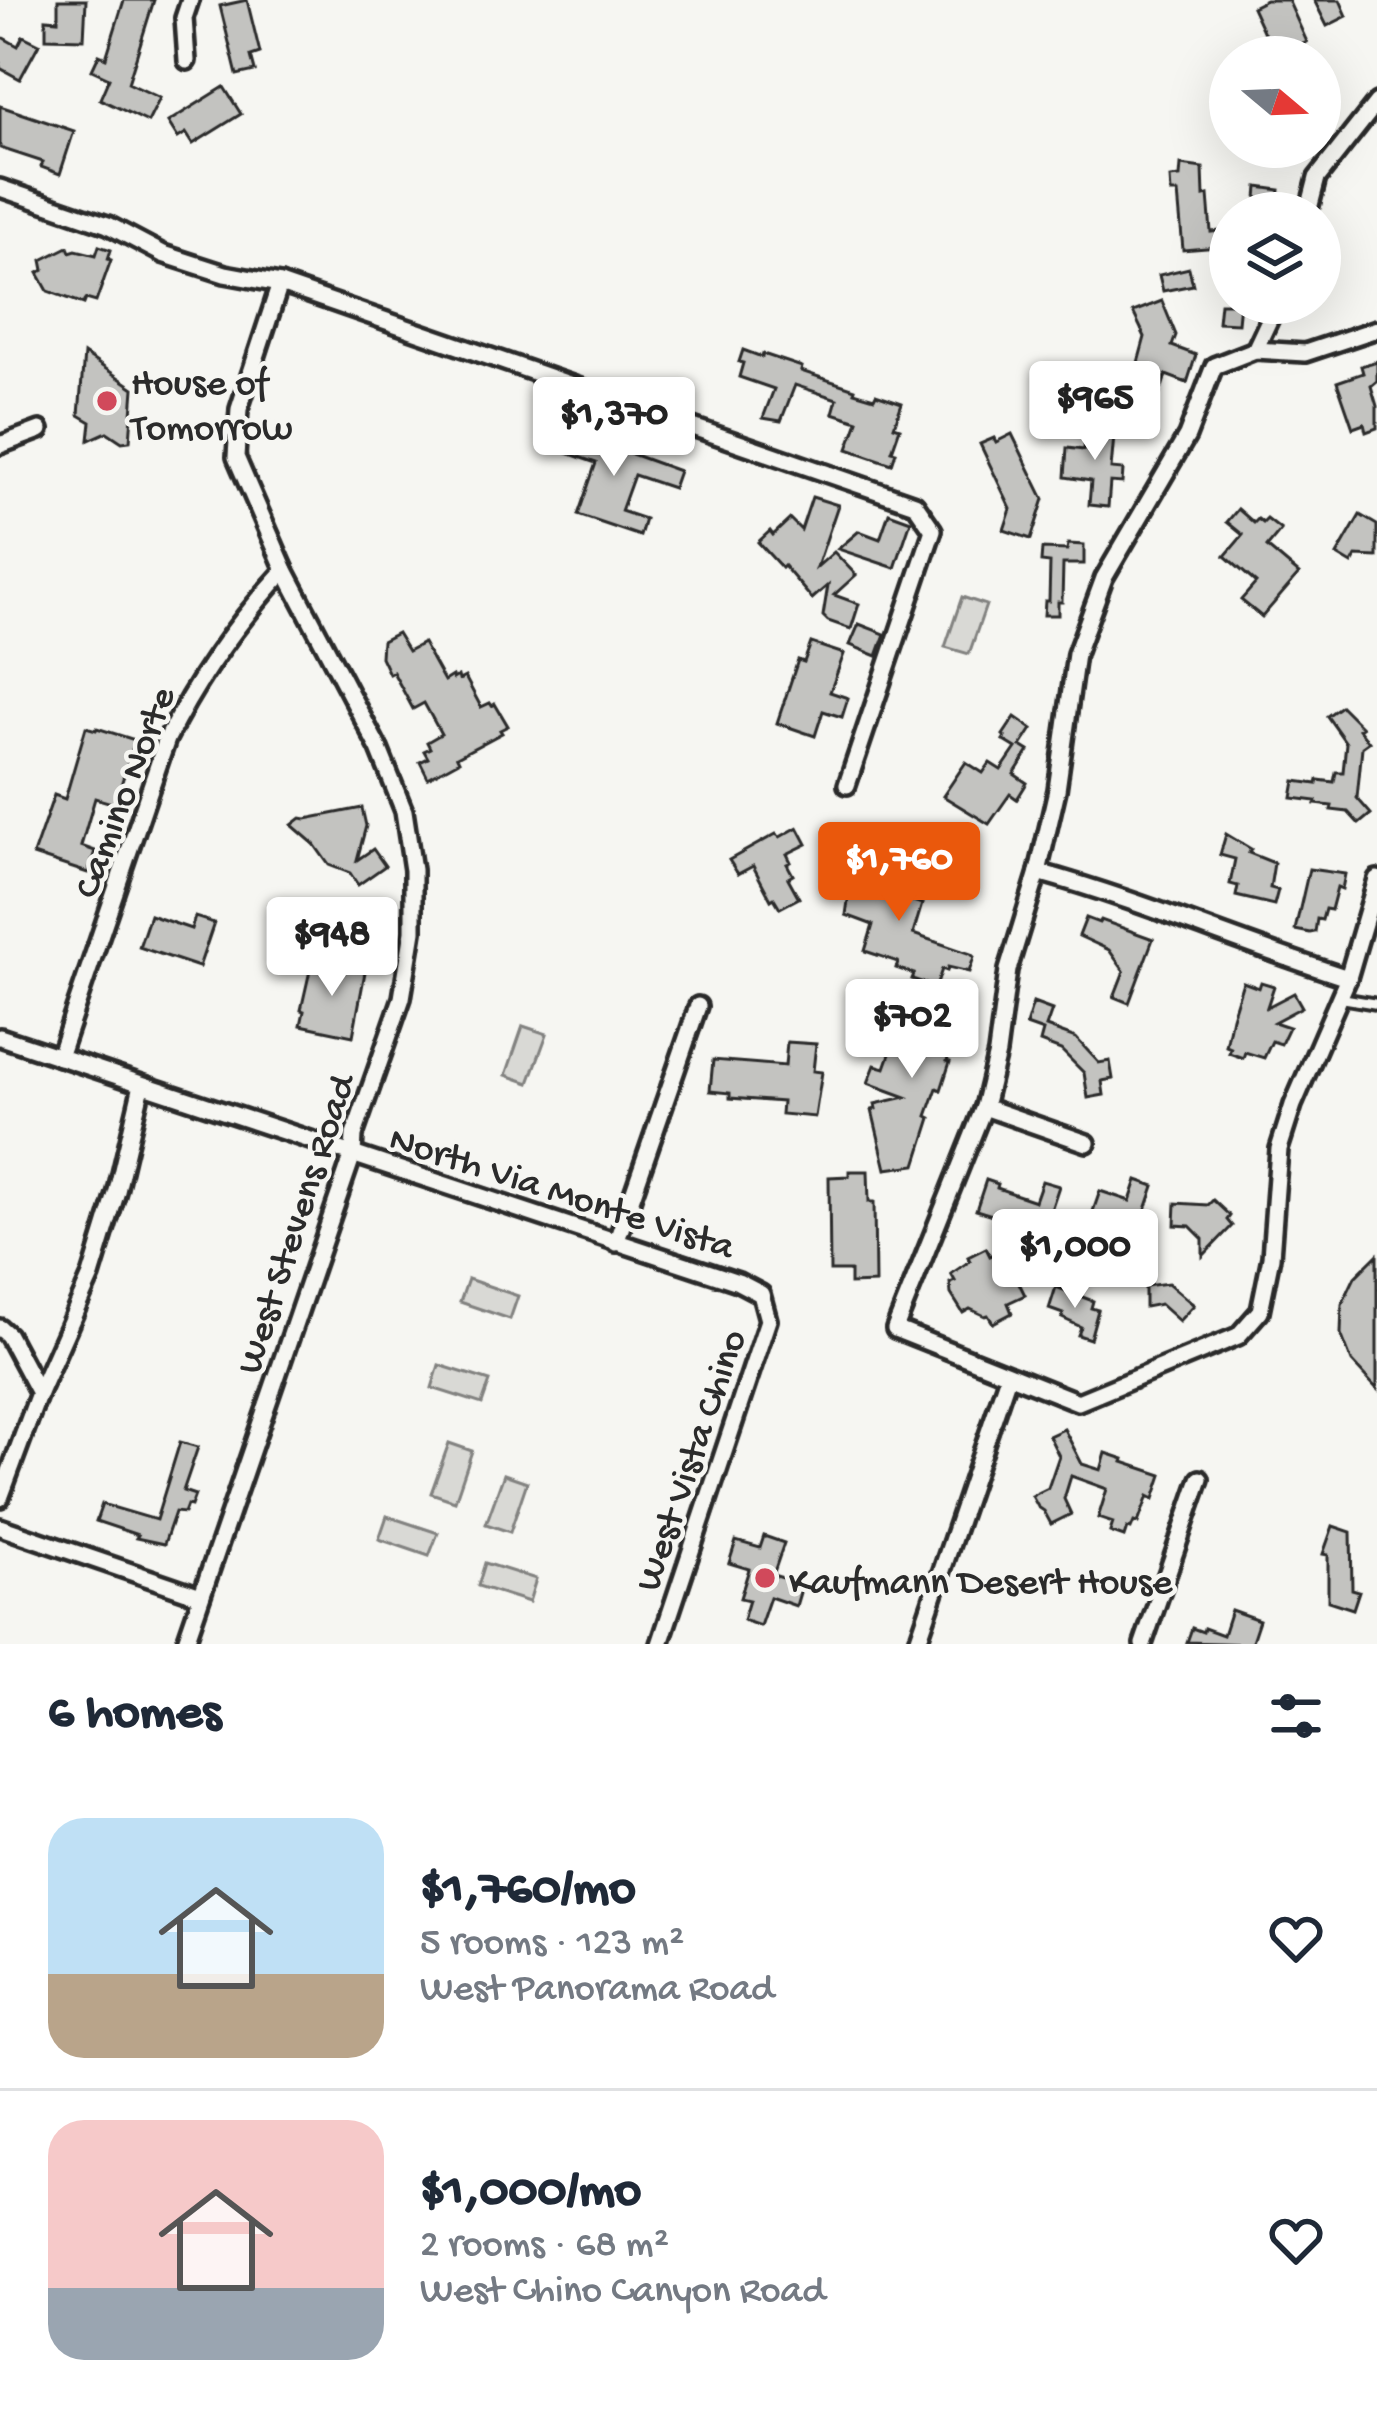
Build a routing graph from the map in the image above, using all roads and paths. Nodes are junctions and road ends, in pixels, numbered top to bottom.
1 (190, 0) edge
2 (187, 61) dead end
3 (1377, 102) edge
4 (0, 188) edge
5 (1313, 192) edge
6 (280, 284) junction
7 (1267, 324) edge
8 (1377, 329) edge
9 (1255, 350) junction
10 (40, 430) dead end
11 (0, 445) edge
12 (285, 570) junction
13 (847, 785) dead end
14 (1038, 872) junction
15 (1377, 879) edge
16 (1348, 978) junction
17 (1339, 998) junction
18 (1377, 1004) edge
19 (698, 1006) dead end
20 (0, 1037) edge
21 (59, 1057) junction
22 (142, 1085) junction
23 (984, 1107) junction
24 (1087, 1143) dead end
25 (353, 1154) junction
26 (616, 1243) junction
27 (761, 1294) joint
28 (0, 1328) edge
29 (1008, 1376) junction
30 (39, 1394) junction
31 (1200, 1479) dead end
32 (0, 1498) edge
33 (0, 1527) edge
34 (201, 1596) junction
35 (185, 1644) edge
36 (660, 1644) edge
37 (917, 1644) edge
38 (1143, 1644) edge

1 - 2 street
3 - 5 street
4 - 6 street
6 - 12 street, West Stevens Road
6 - 13 street
7 - 9 street
8 - 9 street
9 - 14 street
10 - 11 street
12 - 21 street, Camino Norte
12 - 25 street, West Stevens Road
14 - 16 street
14 - 23 street
15 - 16 street
16 - 17 street
17 - 18 lane
17 - 29 street
19 - 26 street
20 - 21 street, North Via Monte Vista
21 - 22 street, North Via Monte Vista
22 - 25 street, North Via Monte Vista
22 - 30 street
23 - 24 street
23 - 29 street
25 - 26 street, North Via Monte Vista
25 - 34 street, West Stevens Road
26 - 27 street, North Via Monte Vista
27 - 36 street, West Vista Chino
28 - 30 street
29 - 37 street
30 - 32 street
31 - 38 street
33 - 34 street
34 - 35 street, West Stevens Road

